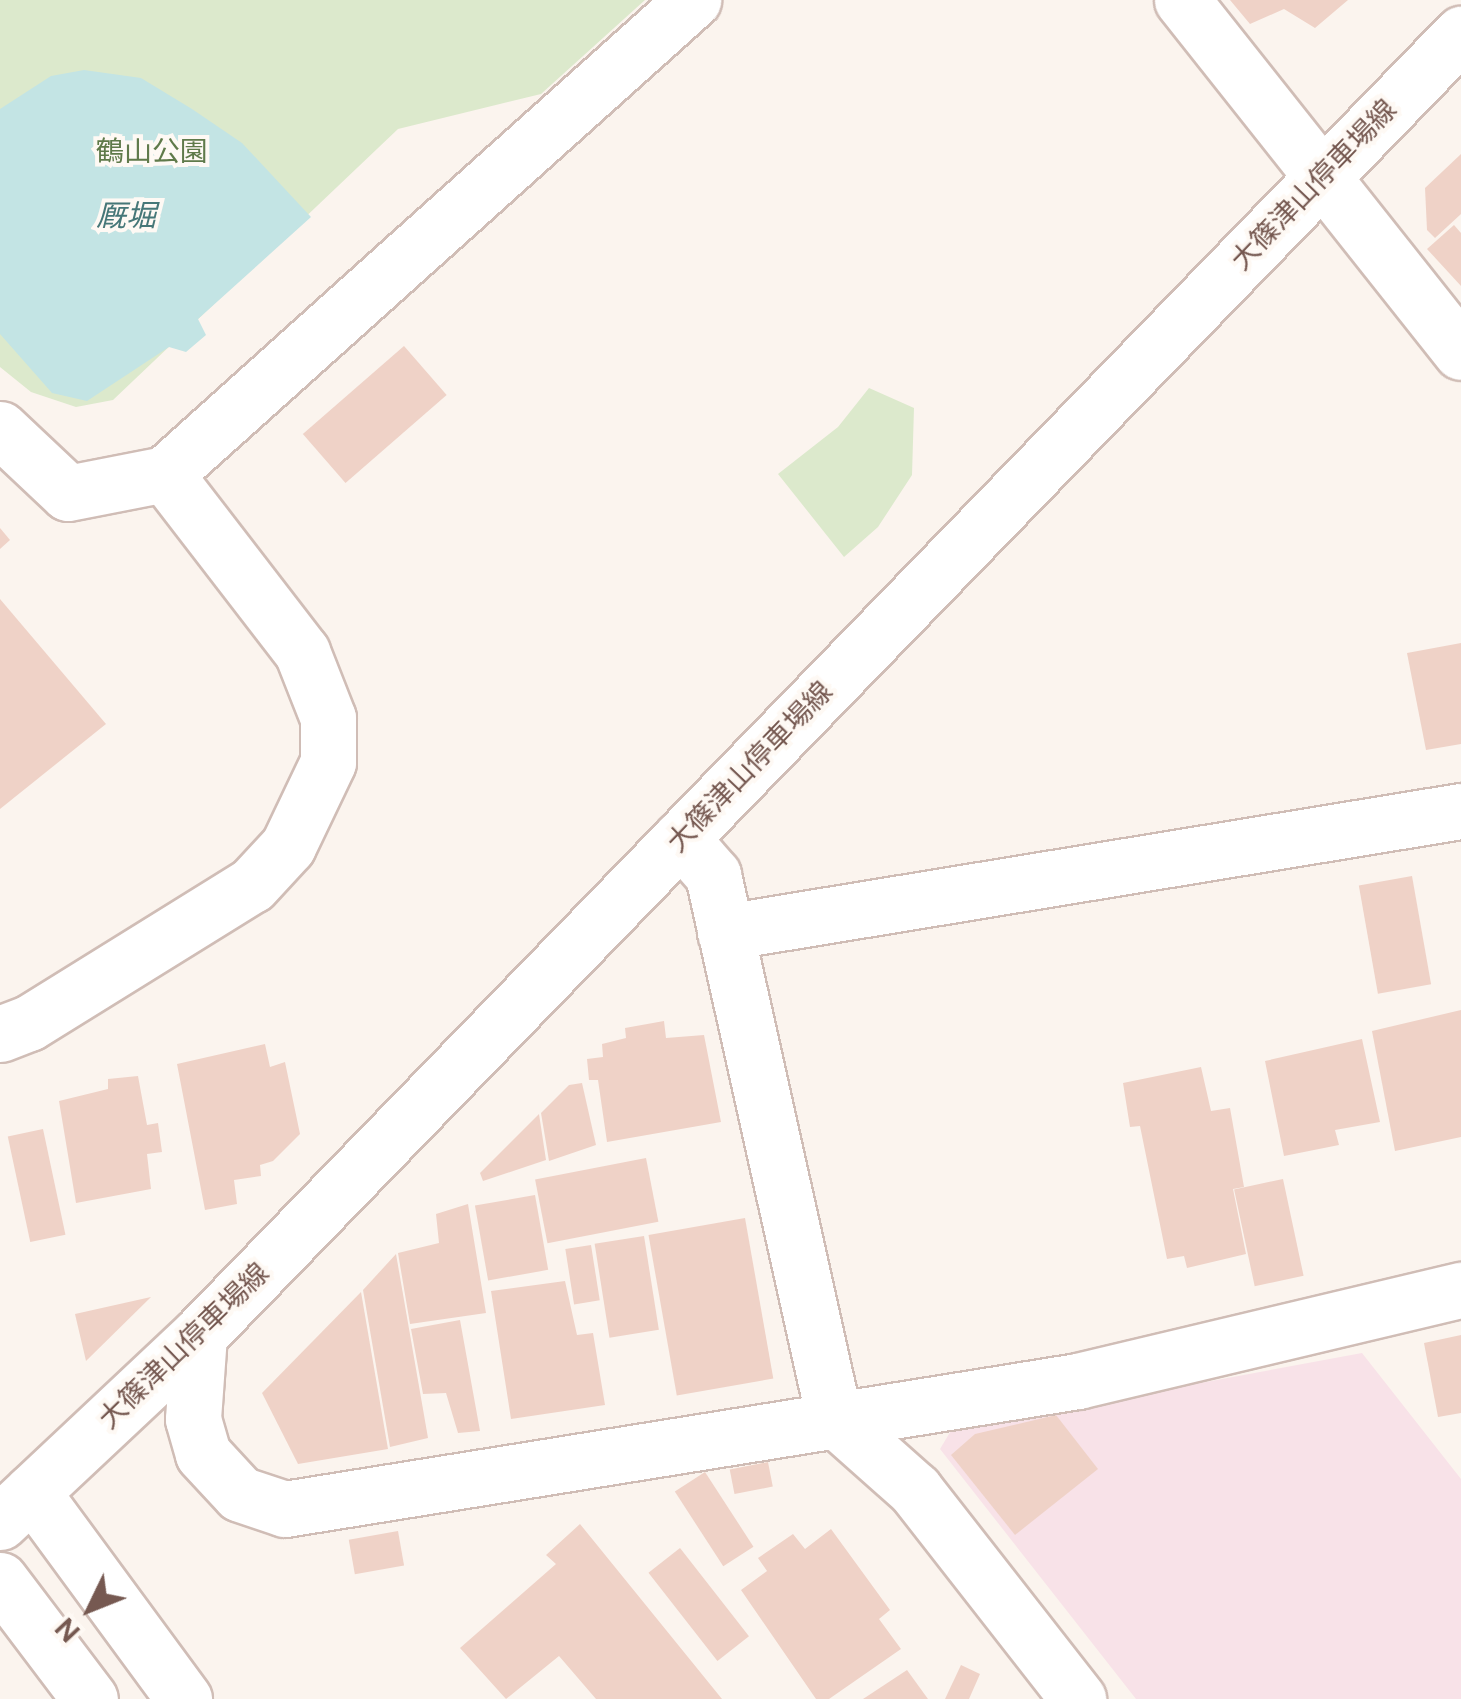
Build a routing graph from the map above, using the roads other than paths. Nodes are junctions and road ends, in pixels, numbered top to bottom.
1 (693, 0) edge
2 (1182, 0) edge
3 (1461, 34) edge
4 (1323, 176) junction
5 (1461, 352) edge
6 (0, 429) edge
7 (165, 474) junction
8 (1461, 811) edge
9 (681, 838) junction
10 (725, 932) junction
11 (0, 1034) edge
12 (1461, 1290) edge
13 (200, 1335) junction
14 (834, 1418) junction
15 (10, 1496) edge
16 (0, 1580) edge
17 (90, 1699) edge
18 (184, 1699) edge
19 (1078, 1699) edge

1 - 7 street
2 - 4 street
3 - 4 street, 大篠津山停車場線
4 - 5 street
4 - 9 street, 大篠津山停車場線
6 - 7 street
7 - 11 street
8 - 10 street
9 - 10 street
9 - 13 street, 大篠津山停車場線
10 - 14 street
12 - 14 street
13 - 14 street
13 - 15 street, 大篠津山停車場線
14 - 19 street
15 - 18 street
16 - 17 street

